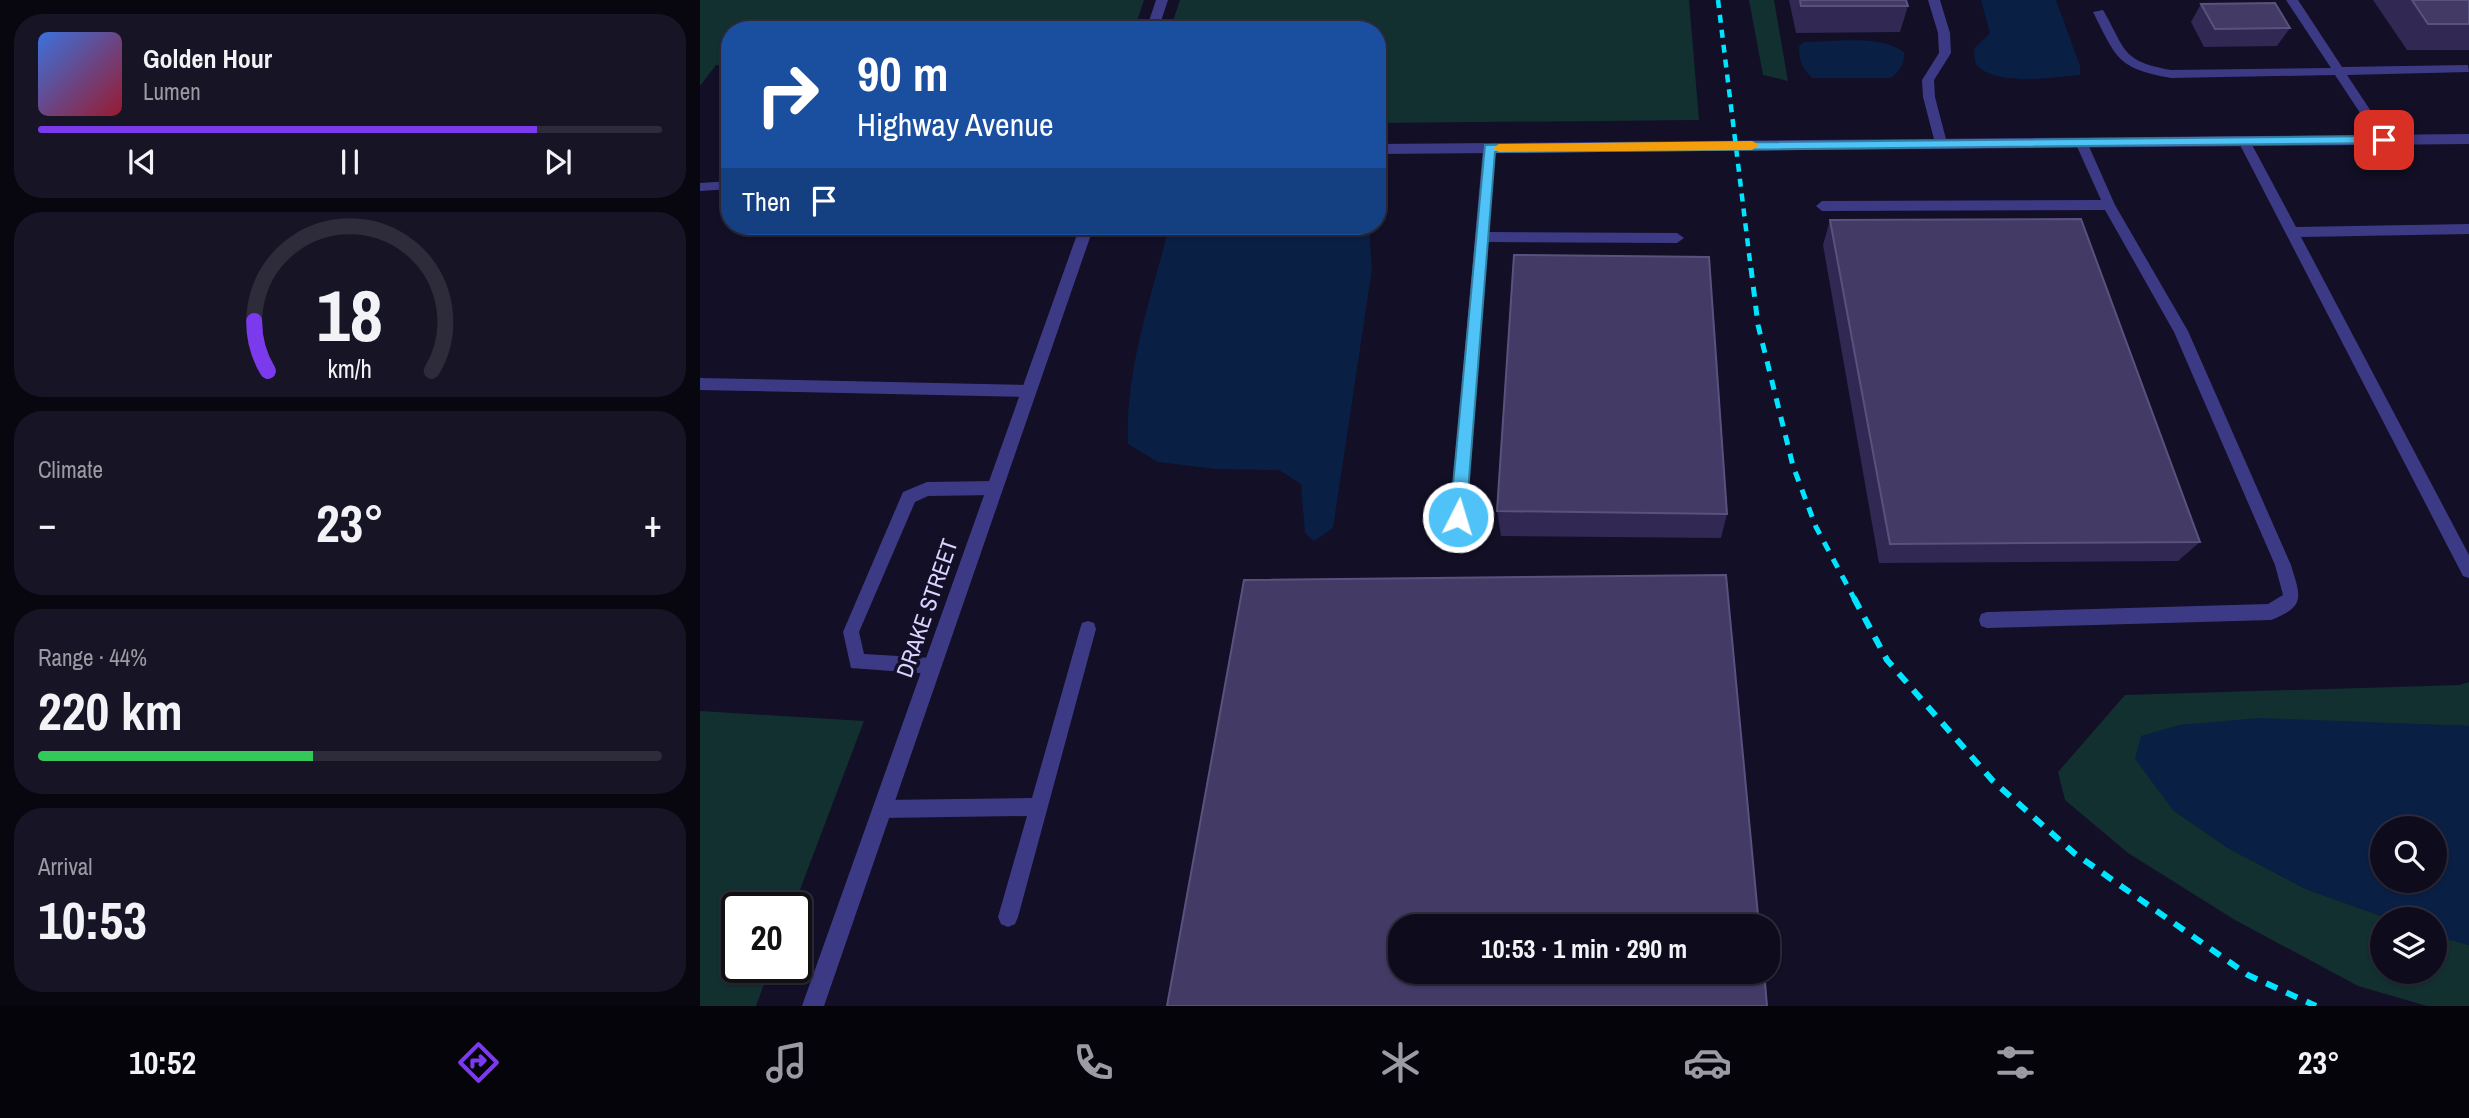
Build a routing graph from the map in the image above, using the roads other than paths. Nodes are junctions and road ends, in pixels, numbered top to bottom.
1 (1162, 0) edge
2 (1934, 0) edge
3 (2292, 0) edge
4 (2099, 12) dead end
5 (1155, 21) edge
6 (2468, 69) edge
7 (2340, 72) junction
8 (2469, 139) edge
9 (2384, 140) junction
10 (2244, 141) junction
11 (2081, 142) junction
12 (1941, 143) junction
13 (1489, 148) junction
14 (1386, 149) edge
15 (721, 186) edge
16 (700, 187) edge
17 (2109, 205) junction
18 (1822, 206) dead end
19 (2469, 229) edge
20 (2290, 232) junction
21 (1084, 235) edge
22 (1482, 237) junction
23 (1677, 238) dead end
24 (700, 384) edge
25 (1029, 391) junction
26 (995, 488) junction
27 (1458, 517) dead end
28 (2469, 571) edge
29 (1986, 620) dead end
30 (1088, 629) dead end
31 (932, 666) junction
32 (1039, 807) junction
33 (882, 809) junction
34 (1009, 917) dead end
35 (813, 1006) edge

1 - 5 lane
2 - 12 lane
3 - 7 lane
4 - 7 lane
6 - 7 lane
7 - 9 lane
8 - 9 street
9 - 10 street
10 - 11 street
10 - 20 lane
11 - 12 street
11 - 17 lane
12 - 13 street
13 - 14 street
13 - 22 lane
15 - 16 lane
17 - 18 lane
17 - 29 lane
19 - 20 lane
20 - 28 lane
21 - 25 street, DRAKE STREET
22 - 23 lane
22 - 27 lane
24 - 25 lane
25 - 26 street, DRAKE STREET
26 - 31 street, DRAKE STREET
26 - 31 lane
30 - 32 lane
31 - 33 street, DRAKE STREET
32 - 33 lane
32 - 34 lane
33 - 35 street, DRAKE STREET

